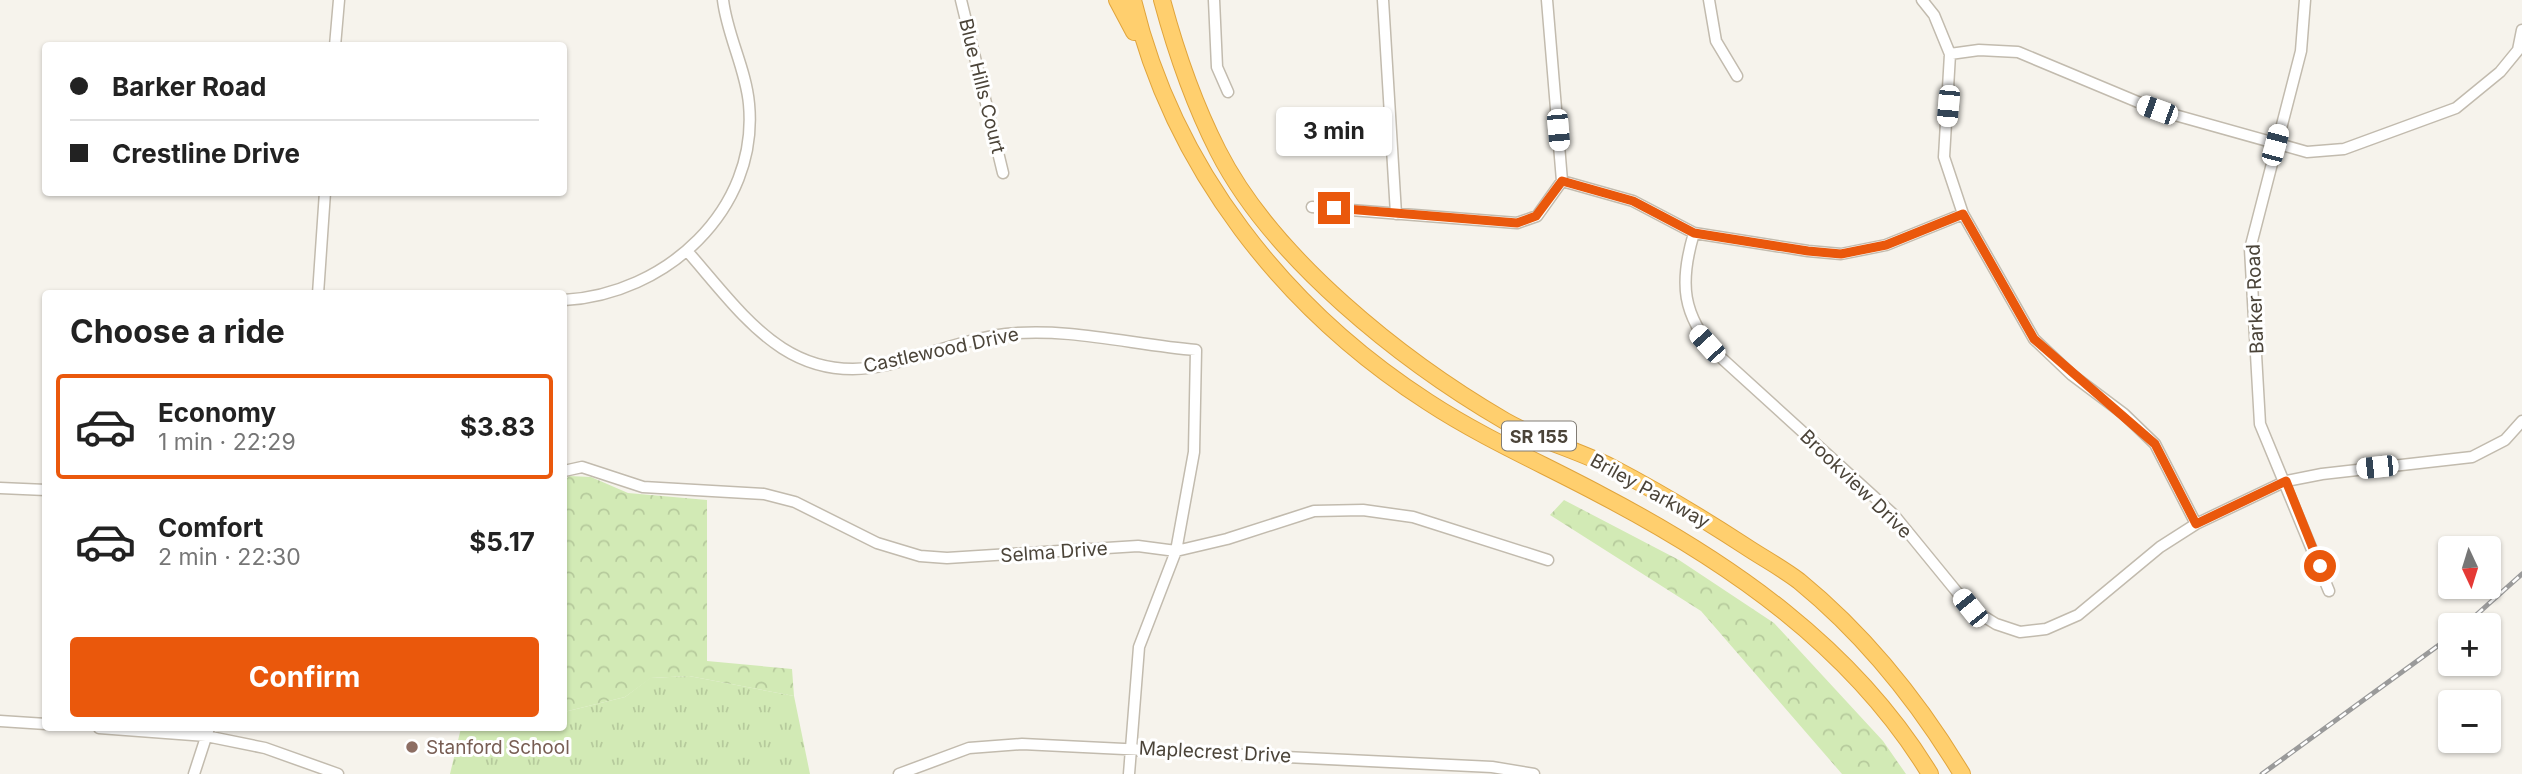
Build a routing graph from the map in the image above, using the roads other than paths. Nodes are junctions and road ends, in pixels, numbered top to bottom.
1 (339, 0) edge
2 (723, 0) edge
3 (961, 0) edge
4 (1117, 0) edge
5 (1133, 0) edge
6 (1161, 0) edge
7 (1214, 0) edge
8 (1383, 0) edge
9 (1547, 0) edge
10 (1709, 0) edge
11 (1922, 0) edge
12 (2305, 0) edge
13 (2522, 30) edge
14 (335, 42) edge
15 (1145, 50) junction
16 (1950, 54) junction
17 (1737, 76) dead end
18 (1228, 92) dead end
19 (2275, 145) junction
20 (1003, 173) dead end
21 (1562, 181) junction
22 (325, 196) edge
23 (1312, 207) dead end
24 (1396, 214) junction
25 (1963, 214) junction
26 (1694, 233) junction
27 (688, 252) junction
28 (318, 290) edge
29 (567, 299) edge
30 (2522, 421) edge
31 (567, 470) edge
32 (2286, 481) junction
33 (0, 488) edge
34 (42, 490) edge
35 (2196, 524) junction
36 (1176, 551) junction
37 (1548, 560) dead end
38 (2329, 591) dead end
39 (0, 721) edge
40 (42, 724) edge
41 (181, 731) edge
42 (208, 732) edge
43 (1130, 748) junction
44 (1492, 771) edge
45 (194, 774) edge
46 (338, 774) edge
47 (899, 774) edge
48 (1129, 774) edge
49 (1534, 774) edge
50 (1930, 774) edge
51 (1962, 774) edge

1 - 14 street
2 - 27 street
3 - 20 street, Blue Hills Court
4 - 15 highway
5 - 15 highway, Briley Parkway / SR 155
6 - 51 highway, Briley Parkway / SR 155
7 - 18 street
8 - 24 street
9 - 21 street
10 - 17 street
11 - 16 street
12 - 19 street, Barker Road
13 - 19 street
15 - 50 highway, Briley Parkway / SR 155
16 - 19 street
16 - 25 street
19 - 32 street, Barker Road
21 - 24 street
21 - 26 street
22 - 28 street
23 - 24 street
25 - 26 street
25 - 35 street
26 - 35 street, Brookview Drive
27 - 29 street
27 - 36 street, Castlewood Drive
30 - 32 street, Brookview Drive
31 - 36 street, Selma Drive
32 - 35 street, Brookview Drive
32 - 38 street, Barker Road
33 - 34 street
36 - 37 street, Selma Drive
36 - 43 street
39 - 40 street
41 - 42 street
42 - 45 street
42 - 46 street
43 - 44 street, Maplecrest Drive
43 - 47 street, Maplecrest Drive
43 - 48 street
44 - 49 street, Maplecrest Drive

